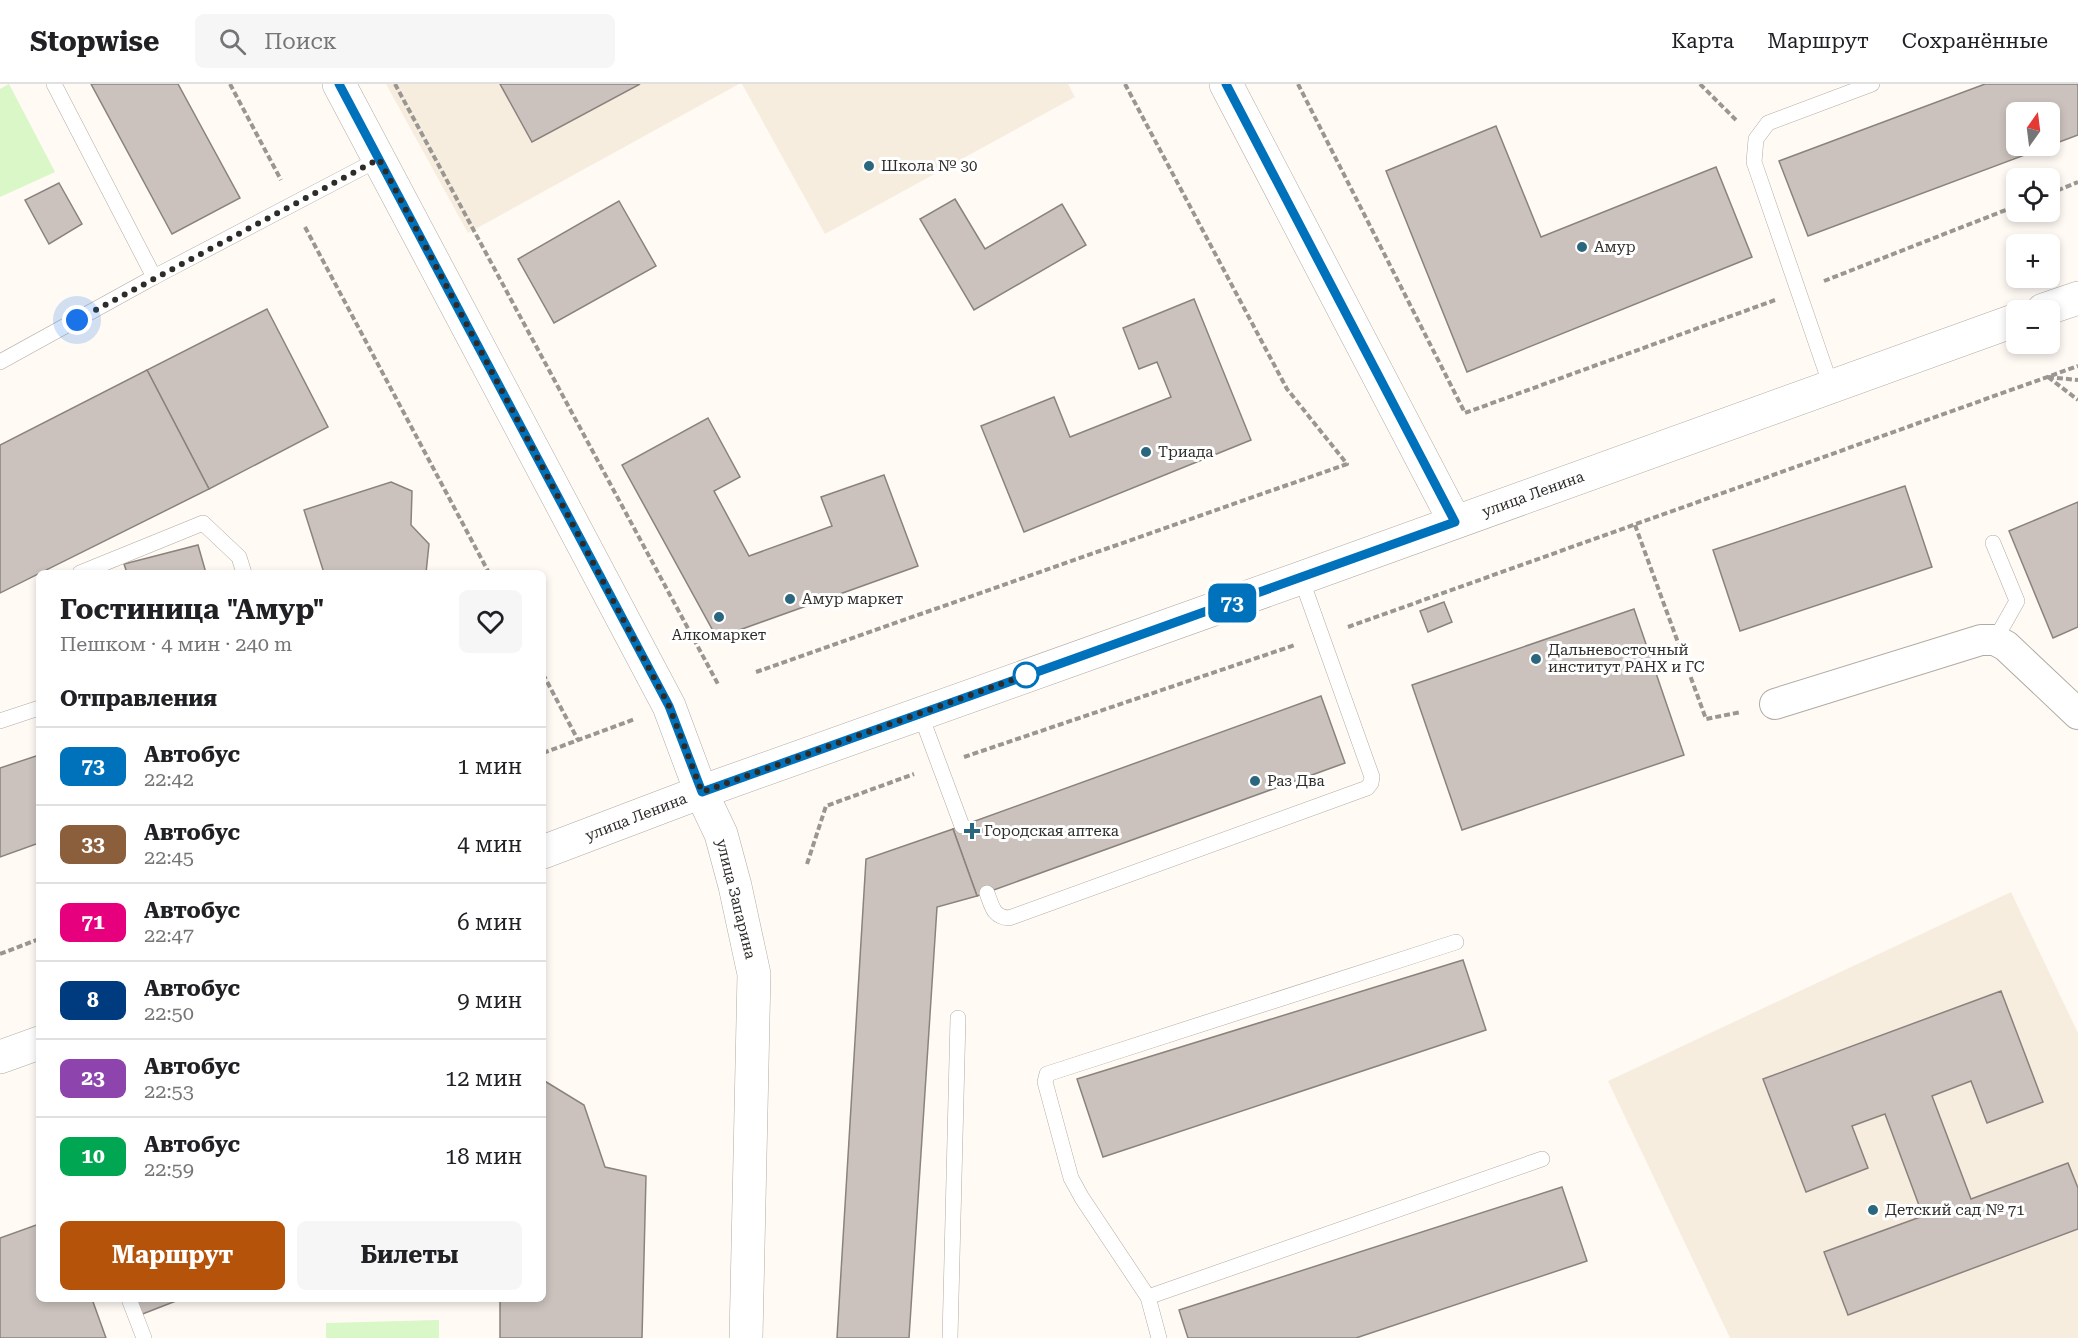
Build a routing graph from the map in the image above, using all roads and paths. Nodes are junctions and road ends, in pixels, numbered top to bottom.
1 (54, 84) edge
2 (230, 84) edge
3 (339, 84) edge
4 (395, 84) edge
5 (1125, 84) edge
6 (1226, 84) edge
7 (1298, 84) edge
8 (1700, 84) edge
9 (1872, 84) edge
10 (1756, 139) junction
11 (379, 159) junction
12 (2078, 182) edge
13 (2060, 189) edge
14 (293, 204) junction
15 (2006, 210) edge
16 (154, 277) junction
17 (1798, 291) junction
18 (2078, 298) edge
19 (2060, 304) edge
20 (2006, 324) edge
21 (0, 362) edge
22 (2078, 366) edge
23 (2048, 377) junction
24 (2078, 380) edge
25 (1831, 386) junction
26 (2078, 400) edge
27 (1455, 522) junction
28 (1635, 525) junction
29 (1993, 543) dead end
30 (87, 570) edge
31 (243, 570) edge
32 (487, 570) edge
33 (1301, 578) junction
34 (1322, 636) junction
35 (1995, 640) junction
36 (756, 672) dead end
37 (546, 680) edge
38 (719, 686) dead end
39 (1775, 704) joint
40 (36, 709) edge
41 (920, 713) junction
42 (2078, 714) edge
43 (642, 716) dead end
44 (0, 721) edge
45 (578, 740) junction
46 (546, 752) edge
47 (940, 765) junction
48 (702, 792) junction
49 (962, 826) dead end
50 (546, 851) edge
51 (807, 864) dead end
52 (987, 892) dead end
53 (36, 940) edge
54 (1456, 942) dead end
55 (0, 954) edge
56 (958, 1018) dead end
57 (36, 1044) edge
58 (0, 1058) edge
59 (1542, 1160) dead end
60 (1148, 1297) junction
61 (130, 1302) edge
62 (144, 1338) edge
63 (746, 1338) edge
64 (950, 1338) edge
65 (1159, 1338) edge

1 - 16 lane
2 - 14 path
3 - 11 main road, улица Запарина
4 - 38 path
5 - 36 path
6 - 27 main road
7 - 17 path
8 - 10 path
9 - 10 lane
10 - 17 lane
11 - 14 lane
11 - 48 main road, улица Запарина
12 - 13 path
14 - 16 lane
14 - 32 path
15 - 17 path
16 - 21 lane
17 - 25 lane
18 - 19 main road
20 - 25 main road, улица Ленина
22 - 23 path
23 - 24 path
23 - 26 path
23 - 28 path
25 - 27 main road, улица Ленина
27 - 33 main road, улица Ленина
28 - 34 path
28 - 39 path
29 - 35 lane
30 - 31 lane
33 - 34 lane
33 - 41 main road, улица Ленина
34 - 47 path
34 - 52 lane
35 - 39 street
35 - 42 street
37 - 45 path
40 - 44 lane
41 - 47 lane
41 - 48 main road, улица Ленина
43 - 45 path
45 - 46 path
47 - 49 lane
47 - 51 path
48 - 50 main road, улица Ленина
48 - 63 main road, улица Запарина
53 - 55 path
54 - 60 lane
56 - 64 lane
57 - 58 main road
59 - 60 lane
60 - 65 lane
61 - 62 lane

